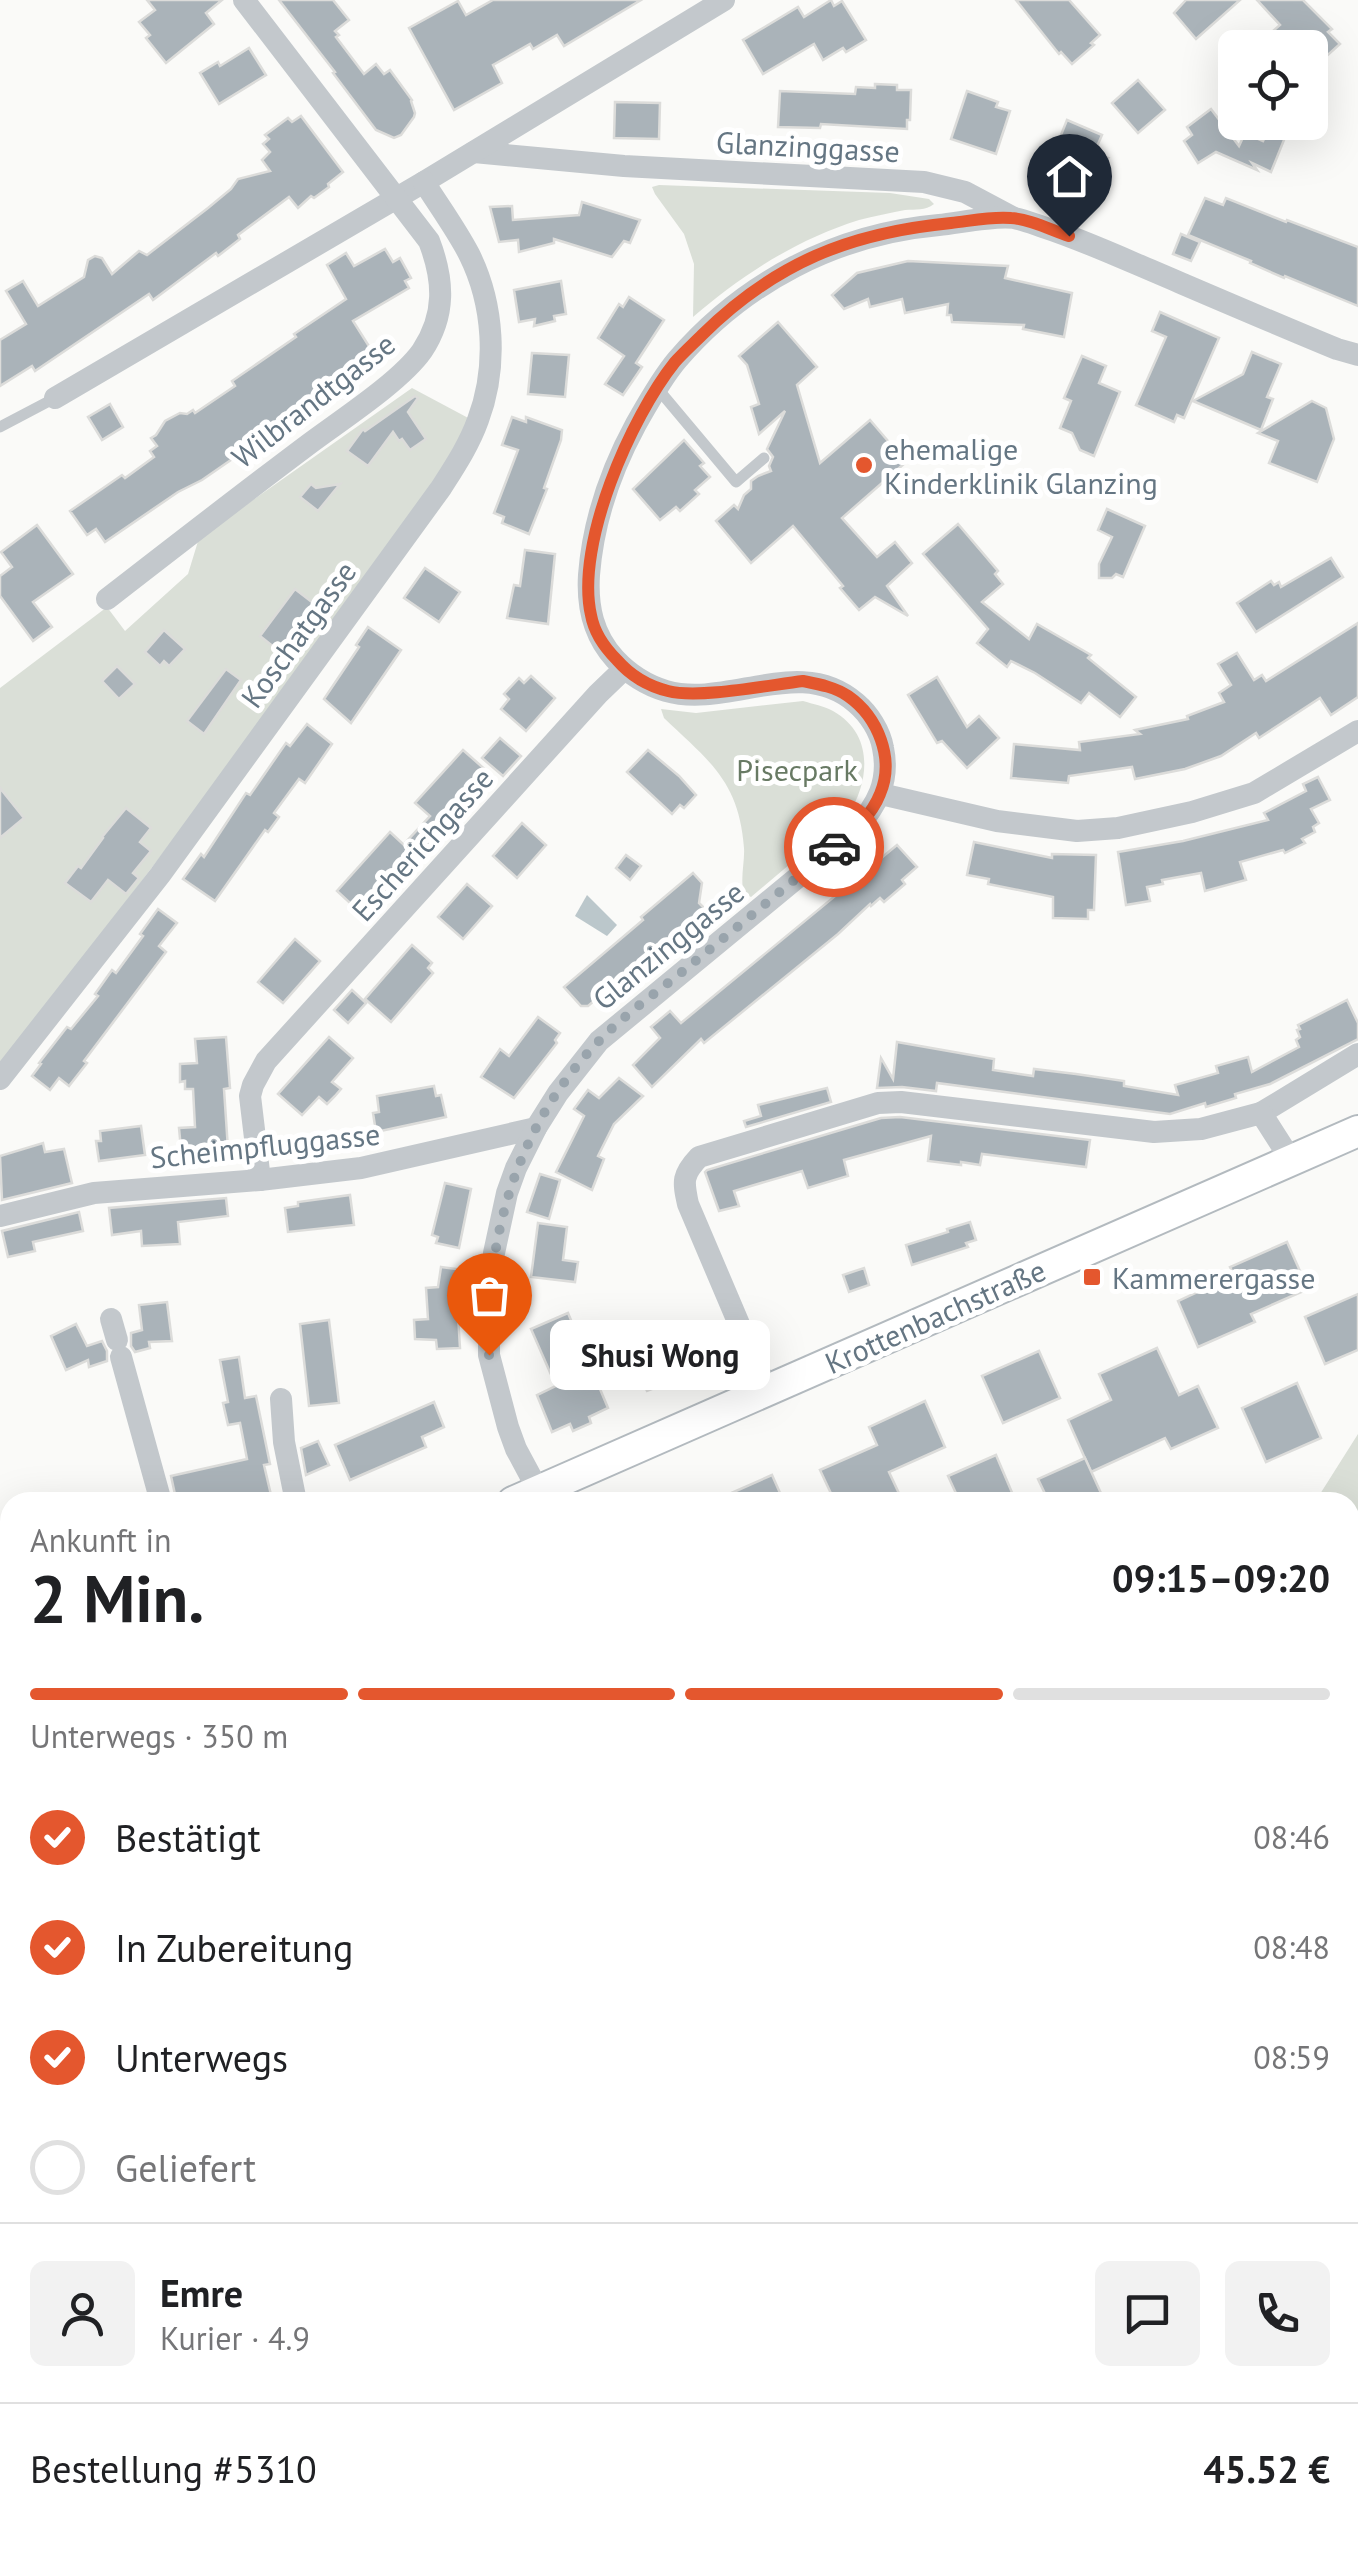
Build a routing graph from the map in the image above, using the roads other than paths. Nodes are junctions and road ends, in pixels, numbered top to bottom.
1 (244, 0) edge
2 (724, 0) edge
3 (474, 152) junction
4 (424, 182) junction
5 (398, 198) junction
6 (1012, 218) junction
7 (1358, 354) edge
8 (658, 389) junction
9 (55, 398) joint
10 (0, 427) edge
11 (764, 458) dead end
12 (107, 599) dead end
13 (624, 668) junction
14 (1358, 732) edge
15 (881, 794) junction
16 (1358, 1054) edge
17 (0, 1078) edge
18 (1262, 1114) junction
19 (536, 1128) junction
20 (1358, 1131) edge
21 (1291, 1160) junction
22 (260, 1180) junction
23 (0, 1216) edge
24 (116, 1338) dead end
25 (766, 1390) junction
26 (281, 1399) dead end
27 (158, 1492) edge
28 (294, 1492) edge
29 (525, 1492) edge
30 (535, 1492) edge

1 - 5 street, Wilbrandtgasse
2 - 3 street
3 - 4 street
3 - 6 street, Glanzinggasse
4 - 5 street
4 - 17 street, Koschatgasse
5 - 9 street
5 - 12 street, Wilbrandtgasse
6 - 7 street, Glanzinggasse
6 - 8 street, Glanzinggasse
8 - 11 lane
8 - 13 street, Glanzinggasse
9 - 10 lane
13 - 15 street, Glanzinggasse
13 - 22 street, Escherichgasse
14 - 15 street
15 - 19 street, Glanzinggasse
16 - 18 street
18 - 21 street
18 - 25 street
19 - 22 street, Scheimpfluggasse
19 - 29 street, Glanzinggasse
20 - 21 main road, Krottenbachstraße
21 - 25 main road, Krottenbachstraße
22 - 23 street, Scheimpfluggasse
24 - 27 street
25 - 30 main road, Krottenbachstraße
26 - 28 street

